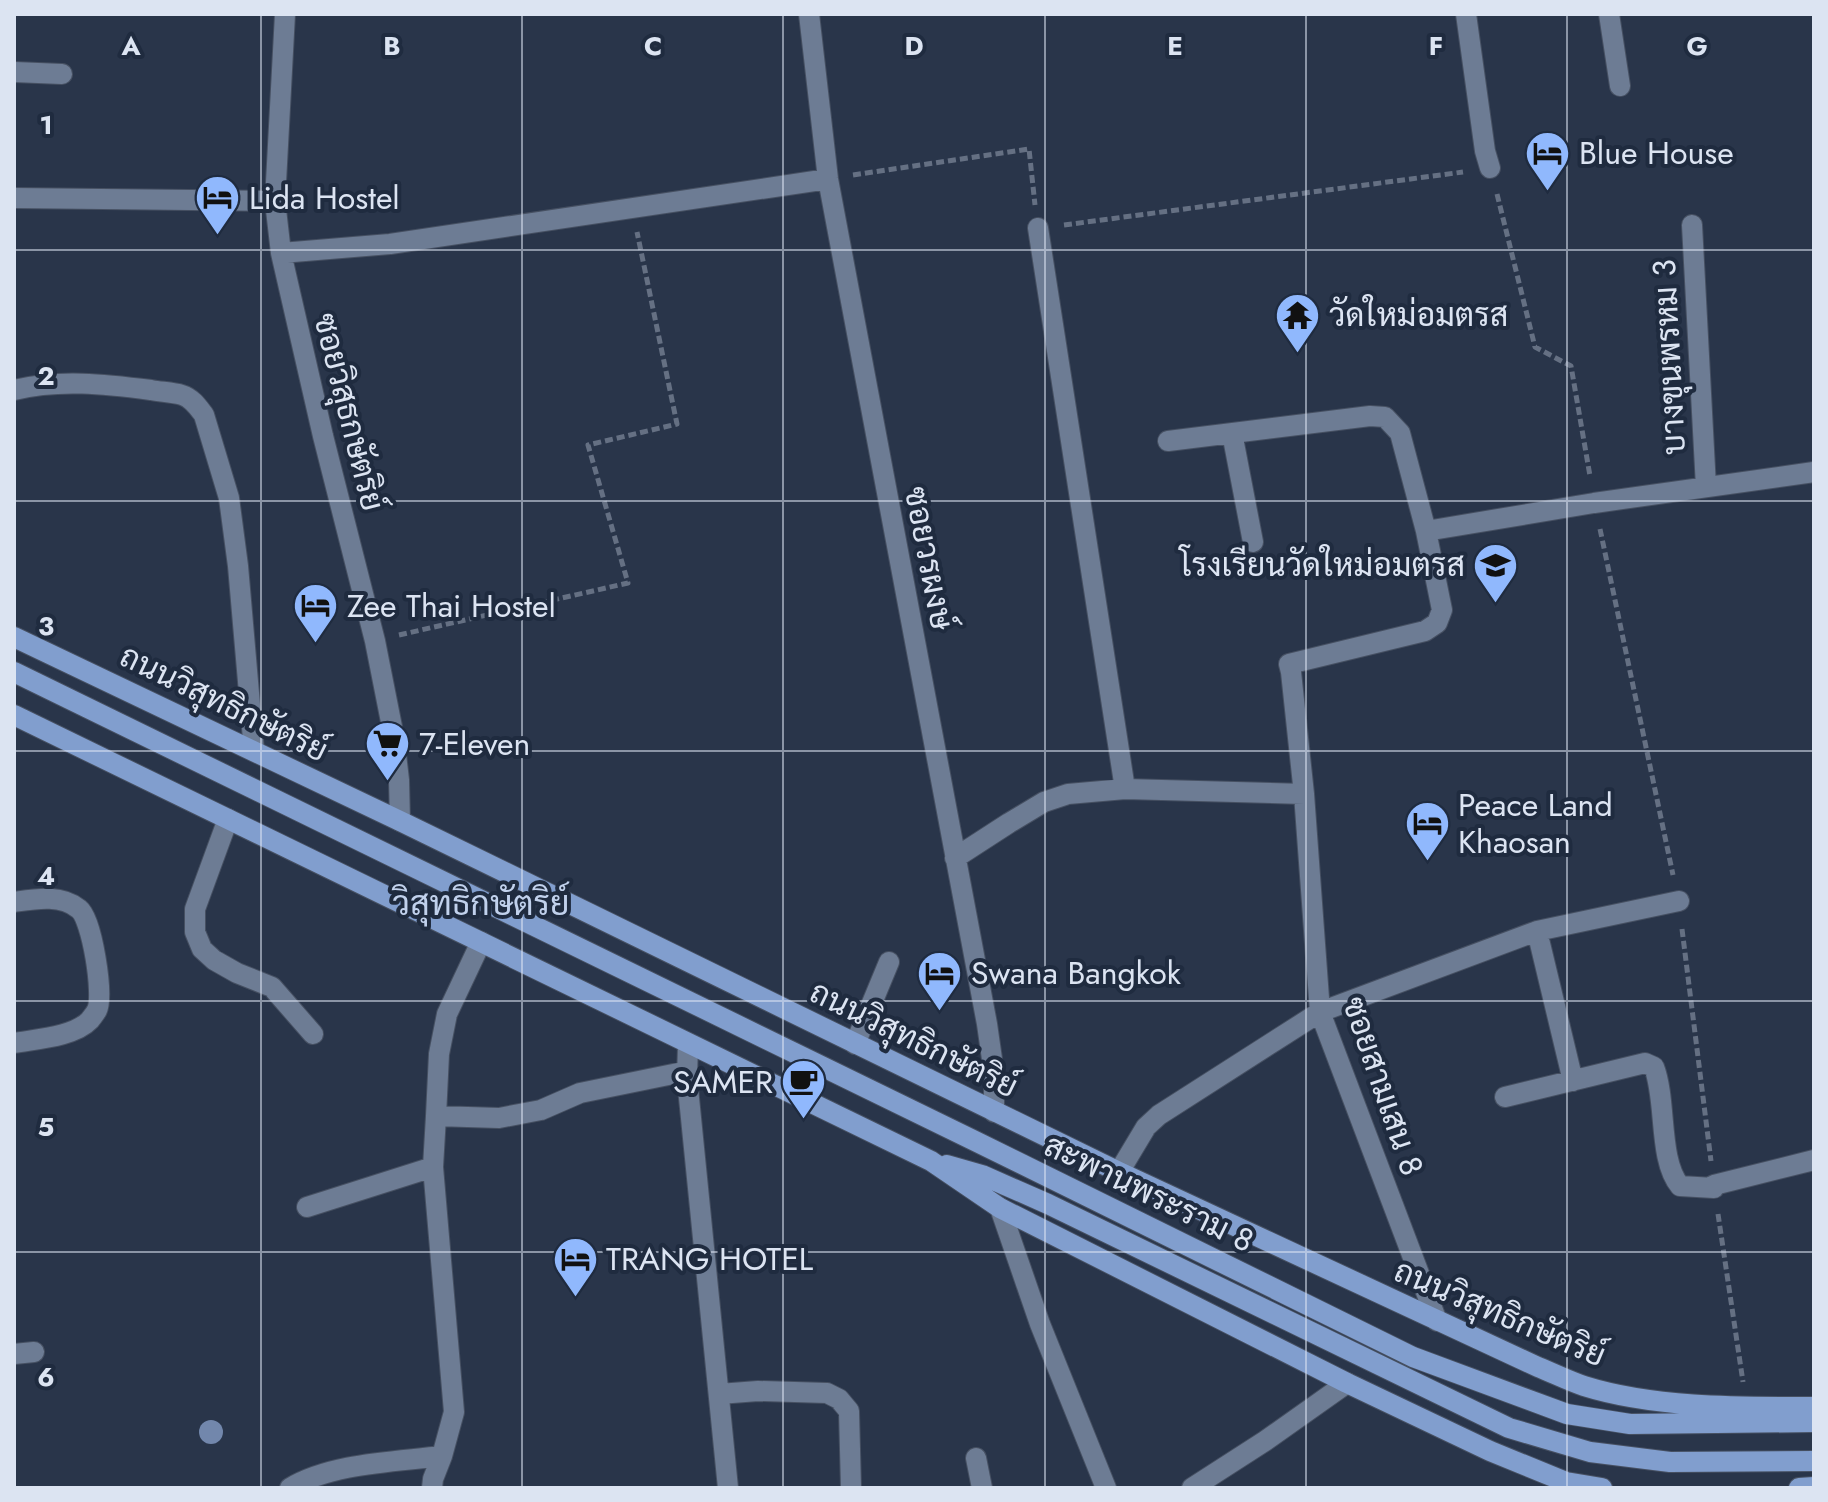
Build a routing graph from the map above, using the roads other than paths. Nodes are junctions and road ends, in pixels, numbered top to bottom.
1 (285, 14) edge
2 (809, 14) edge
3 (1466, 14) edge
4 (1609, 14) edge
5 (14, 72) edge
6 (62, 74) dead end
7 (1620, 86) dead end
8 (1490, 168) road end
9 (828, 179) junction
10 (14, 198) edge
11 (275, 201) junction
12 (1692, 225) dead end
13 (1038, 228) road end
14 (281, 253) junction
15 (14, 390) edge
16 (1232, 433) junction
17 (1168, 441) dead end
18 (1814, 472) edge
19 (1706, 487) junction
20 (1426, 531) junction
21 (1253, 542) dead end
22 (14, 637) edge
23 (14, 672) edge
24 (14, 715) edge
25 (254, 751) junction
26 (1125, 789) junction
27 (1304, 794) junction
28 (228, 819) junction
29 (400, 821) junction
30 (955, 858) junction
31 (1679, 901) road end
32 (14, 902) edge
33 (1537, 931) junction
34 (481, 942) junction
35 (889, 962) dead end
36 (1320, 1012) junction
37 (313, 1034) dead end
38 (14, 1043) edge
39 (688, 1044) junction
40 (855, 1044) junction
41 (688, 1071) junction
42 (1573, 1081) junction
43 (1505, 1097) dead end
44 (994, 1112) junction
45 (436, 1116) junction
46 (1814, 1160) edge
47 (931, 1161) junction
48 (433, 1167) junction
49 (1119, 1172) junction
50 (307, 1207) dead end
51 (1000, 1208) junction
52 (1437, 1321) junction
53 (1347, 1383) junction
54 (719, 1394) junction
55 (1814, 1407) edge
56 (1814, 1422) edge
57 (442, 1456) junction
58 (976, 1458) dead end
59 (1814, 1461) edge
60 (1814, 1487) edge
61 (290, 1488) edge
62 (432, 1488) edge
63 (728, 1488) edge
64 (851, 1488) edge
65 (982, 1488) edge
66 (1106, 1488) edge
67 (1192, 1488) edge
68 (1602, 1488) edge
69 (1799, 1488) edge

1 - 11 street, ซอยวิสุธกษัตริย์
2 - 9 street, ซอยวรผงษ์
3 - 8 street
4 - 7 street
5 - 6 street
9 - 14 street
9 - 30 street, ซอยวรผงษ์
10 - 11 street
11 - 14 street, ซอยวิสุธกษัตริย์
12 - 19 street, บางขุนพรหม 3
13 - 26 street
14 - 29 street, ซอยวิสุธกษัตริย์
15 - 25 street
16 - 17 street
16 - 20 street
16 - 21 street
18 - 19 street
19 - 20 street
20 - 27 street, ซอยสามเสน 8
22 - 25 main road, ถนนวิสุทธิกษัตริย์
23 - 56 main road, สะพานพระราม 8
24 - 28 main road
25 - 29 main road, ถนนวิสุทธิกษัตริย์
26 - 27 street
26 - 30 street
27 - 36 street, ซอยสามเสน 8
28 - 34 main road
28 - 37 street
29 - 40 main road, ถนนวิสุทธิกษัตริย์
30 - 44 street, ซอยวรผงษ์
31 - 33 street
32 - 38 street
33 - 36 street
33 - 42 street
34 - 39 main road
34 - 45 street
35 - 40 street
36 - 49 street
36 - 52 street, ซอยสามเสน 8
39 - 41 street
39 - 47 main road
40 - 44 main road, ถนนวิสุทธิกษัตริย์
41 - 45 street
41 - 54 street
42 - 43 street
42 - 46 street
44 - 49 main road, ถนนวิสุทธิกษัตริย์
45 - 48 street
47 - 51 main road
47 - 59 main road, สะพานพระราม 8
48 - 50 street
48 - 57 street
49 - 52 main road, ถนนวิสุทธิกษัตริย์
51 - 53 main road
51 - 66 street
52 - 55 main road, ถนนวิสุทธิกษัตริย์
53 - 67 street
53 - 68 main road
54 - 63 street
54 - 64 street
57 - 61 street
57 - 62 street
58 - 65 street
60 - 69 main road

